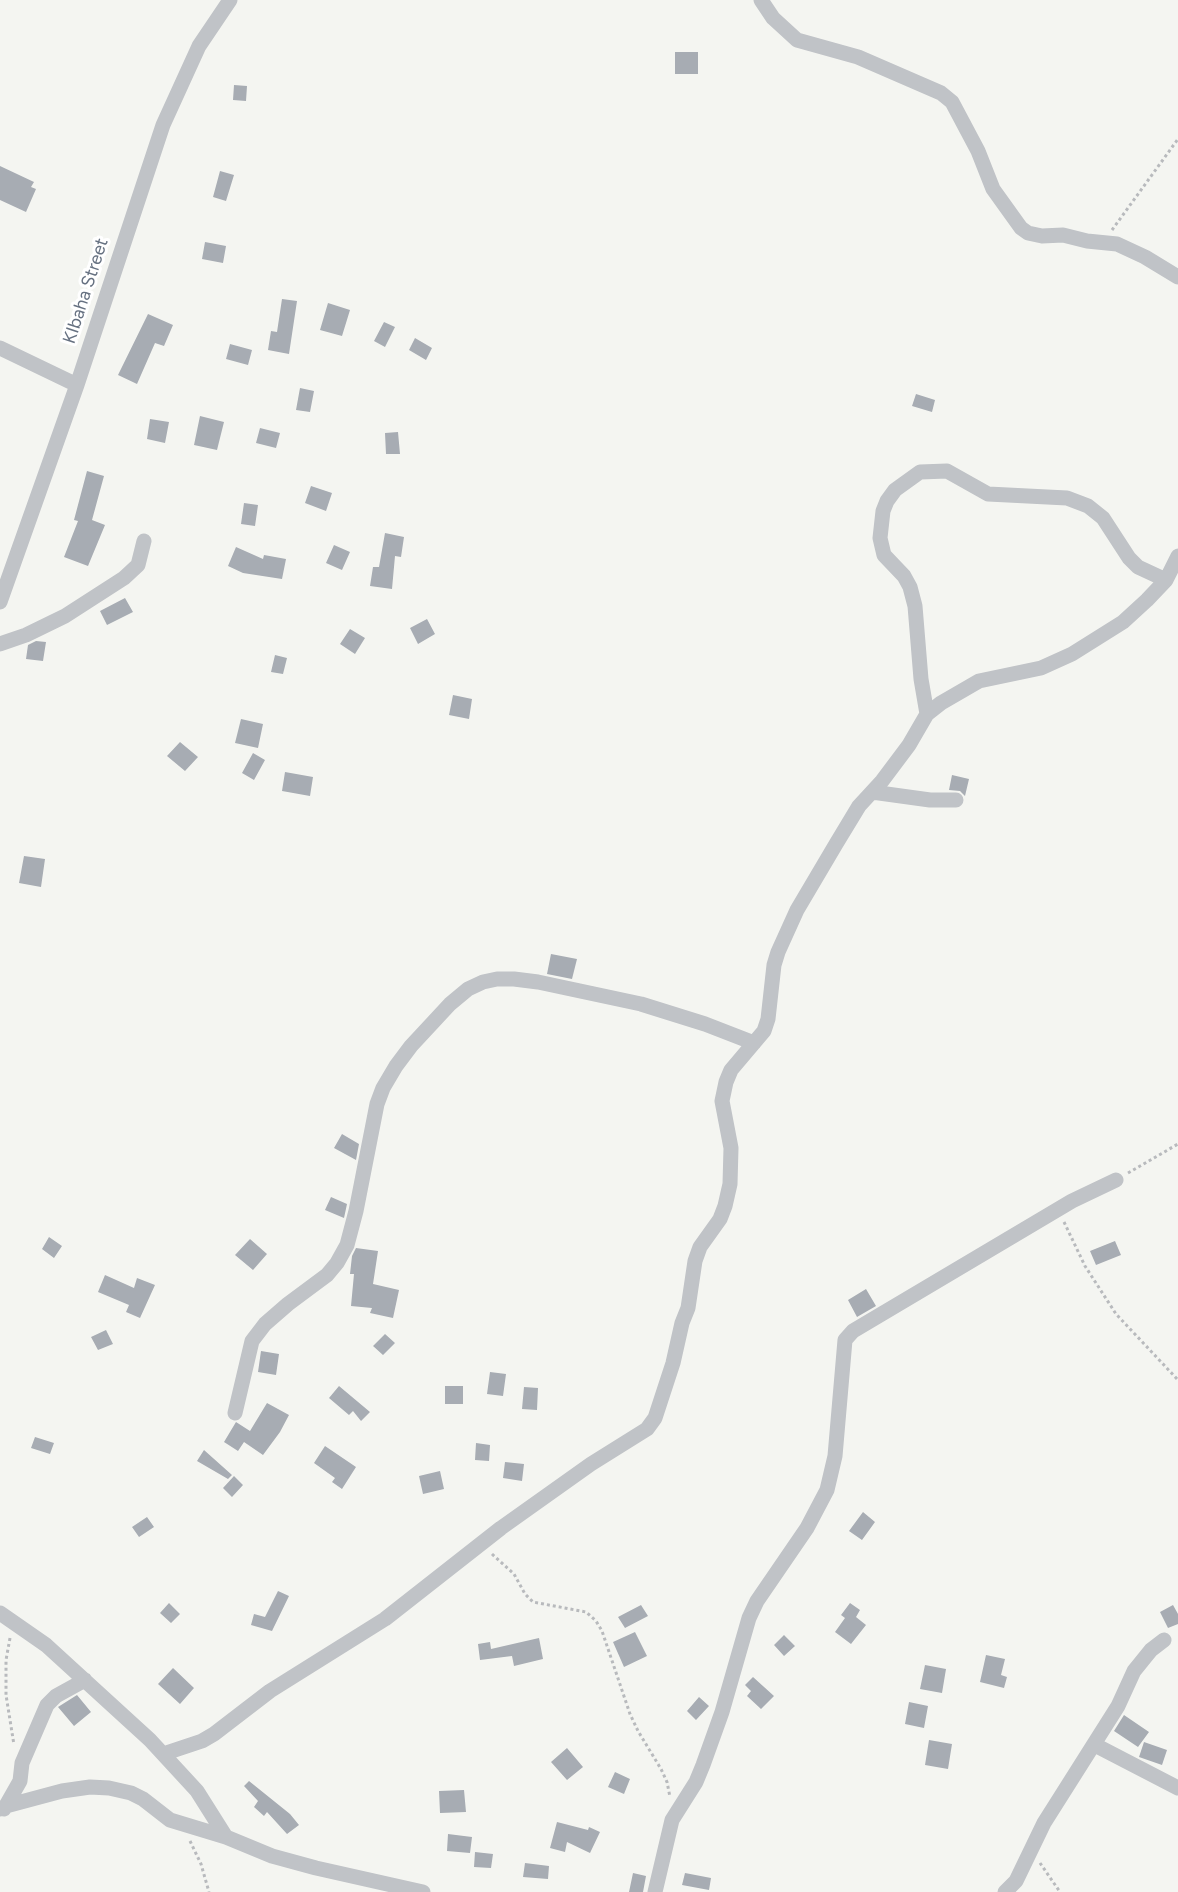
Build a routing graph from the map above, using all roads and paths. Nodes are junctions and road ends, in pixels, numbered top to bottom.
1 (230, 0) edge
2 (761, 0) edge
3 (1178, 139) edge
4 (1104, 242) junction
5 (1178, 277) edge
6 (0, 348) edge
7 (77, 385) junction
8 (144, 541) dead end
9 (1178, 556) edge
10 (1166, 580) junction
11 (0, 602) edge
12 (0, 644) edge
13 (927, 714) junction
14 (872, 792) junction
15 (956, 800) dead end
16 (754, 1043) junction
17 (1178, 1144) edge
18 (1116, 1180) joint
19 (1058, 1210) junction
20 (1178, 1380) edge
21 (235, 1413) dead end
22 (480, 1545) junction
23 (6, 1617) edge
24 (1164, 1640) dead end
25 (85, 1680) junction
26 (1095, 1745) junction
27 (163, 1754) junction
28 (21, 1773) junction
29 (1178, 1788) edge
30 (2, 1810) edge
31 (672, 1820) junction
32 (182, 1824) junction
33 (225, 1837) junction
34 (1032, 1852) junction
35 (209, 1892) edge
36 (423, 1892) edge
37 (655, 1892) edge
38 (1005, 1892) edge
39 (1060, 1892) edge

1 - 7 street, KIbaha Street
2 - 4 street
3 - 4 path
4 - 5 street
6 - 7 street
7 - 11 street, KIbaha Street
8 - 12 street
9 - 10 street
10 - 13 street
10 - 13 street
13 - 14 street
14 - 15 street
14 - 16 street
16 - 21 street
16 - 22 street
17 - 18 path
18 - 19 street
19 - 20 path
19 - 31 street
22 - 27 street
22 - 31 path
23 - 25 street
23 - 28 path
24 - 26 street
25 - 27 street
25 - 28 street
26 - 29 street
26 - 34 street
27 - 33 street
28 - 30 street
30 - 32 street
31 - 37 street
32 - 33 street
32 - 35 path
33 - 36 street
34 - 38 street
34 - 39 path

